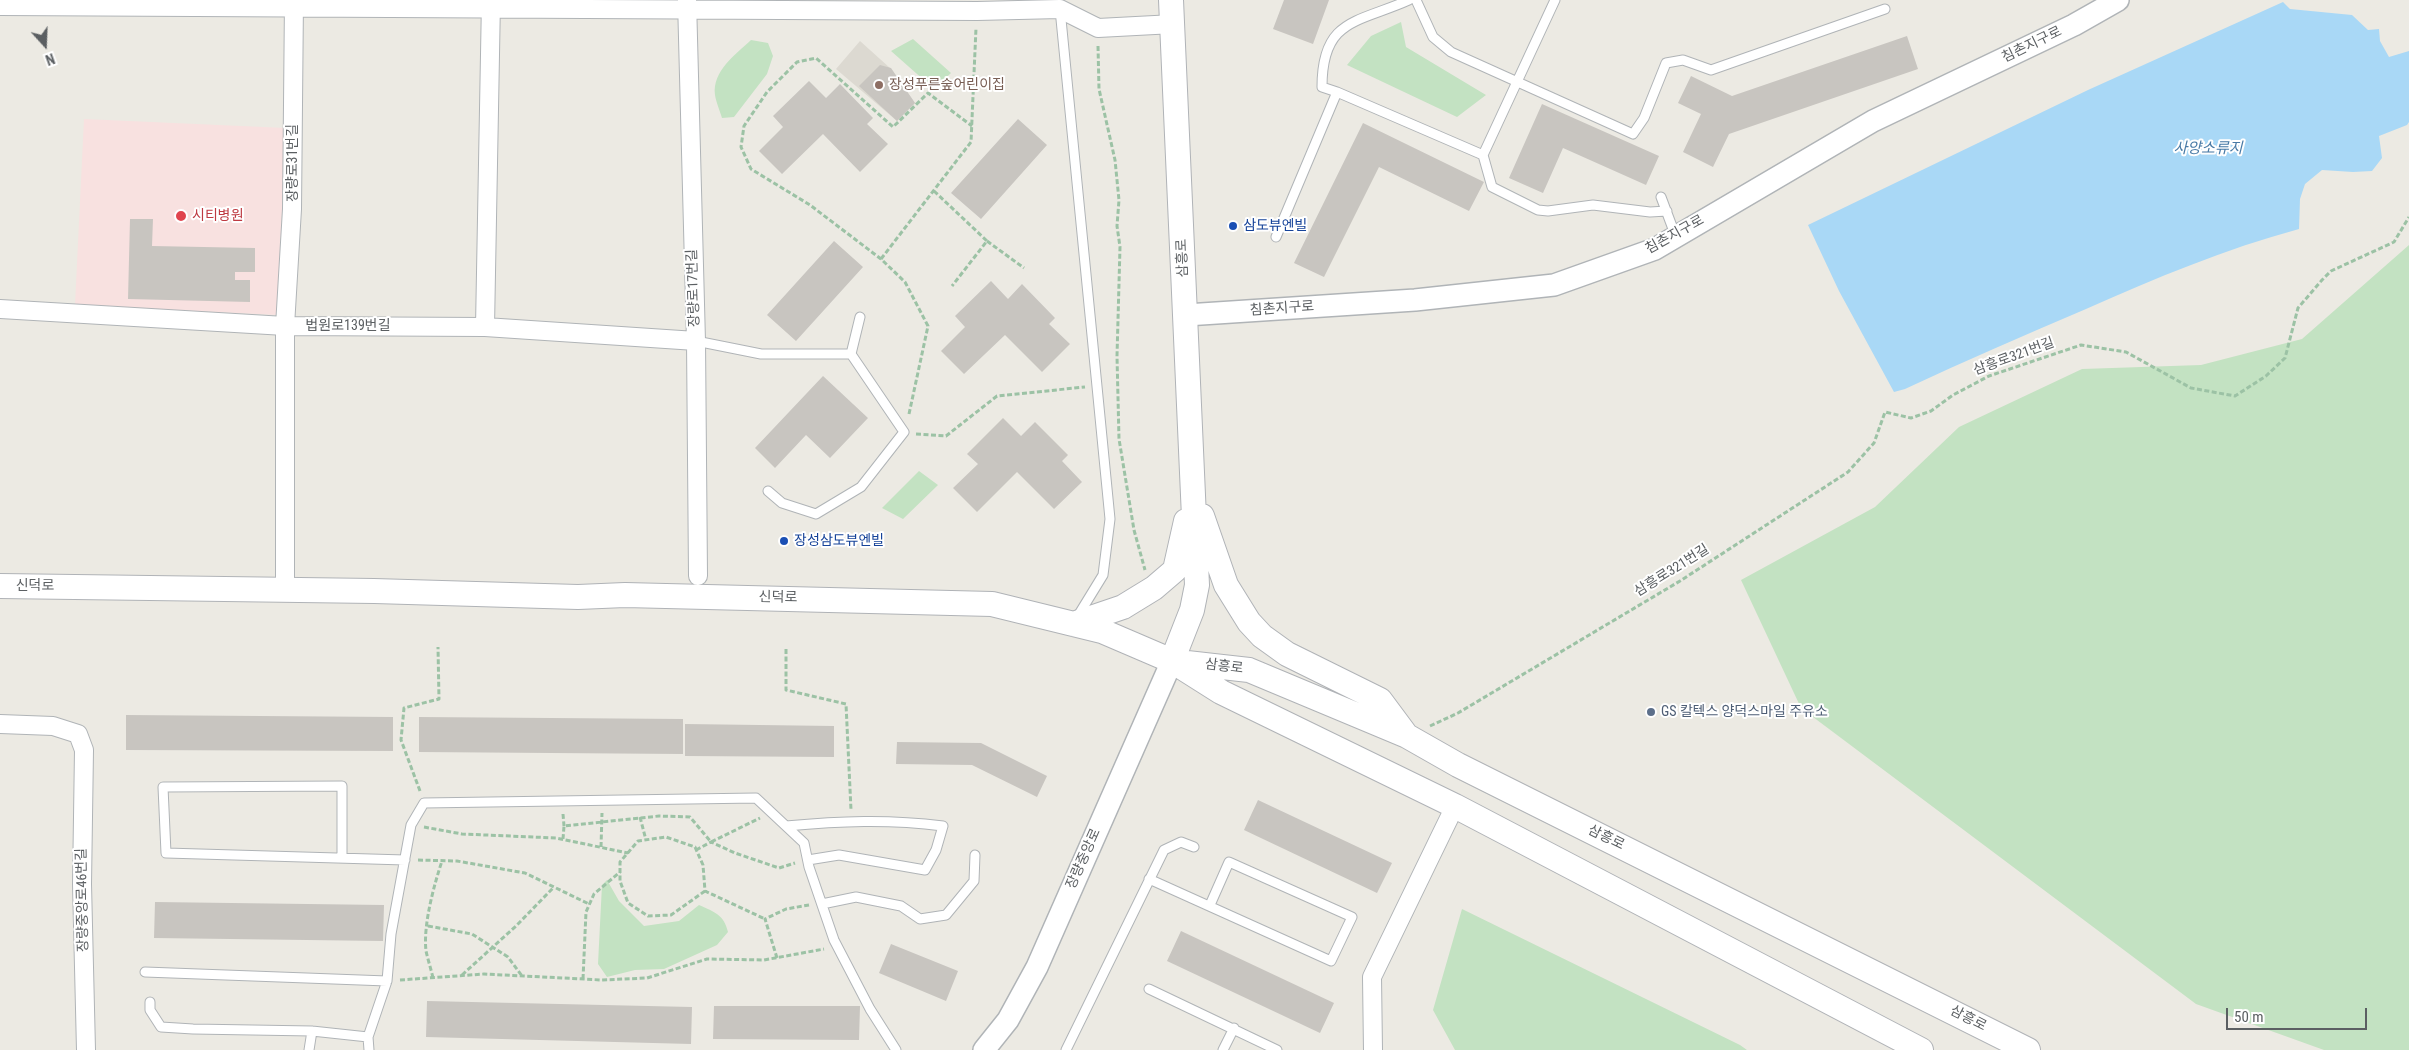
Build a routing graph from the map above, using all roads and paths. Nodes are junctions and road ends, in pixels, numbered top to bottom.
1 (1171, 0) edge
2 (1408, 0) edge
3 (1416, 0) edge
4 (1555, 0) edge
5 (2118, 0) edge
6 (294, 4) edge
7 (491, 4) edge
8 (687, 4) edge
9 (1059, 5) edge
10 (0, 6) edge
11 (1885, 9) dead end
12 (977, 11) junction
13 (1174, 24) junction
14 (1098, 28) junction
15 (1516, 80) junction
16 (1337, 92) junction
17 (972, 126) junction
18 (1483, 155) junction
19 (934, 191) junction
20 (1661, 197) dead end
21 (1668, 211) junction
22 (2409, 217) edge
23 (1276, 237) dead end
24 (1676, 237) junction
25 (987, 241) junction
26 (881, 259) junction
27 (1024, 268) dead end
28 (952, 286) dead end
29 (0, 310) edge
30 (1186, 315) junction
31 (860, 317) dead end
32 (285, 326) junction
33 (484, 327) junction
34 (696, 341) junction
35 (851, 354) junction
36 (1096, 386) junction
37 (904, 432) junction
38 (1193, 490) junction
39 (768, 491) dead end
40 (1146, 575) dead end
41 (698, 576) dead end
42 (0, 586) edge
43 (285, 590) junction
44 (1073, 624) junction
45 (438, 647) dead end
46 (786, 648) dead end
47 (1172, 661) junction
48 (0, 724) edge
49 (1407, 736) junction
50 (602, 800) junction
51 (424, 803) junction
52 (1455, 806) junction
53 (772, 812) junction
54 (640, 818) junction
55 (851, 820) junction
56 (602, 822) junction
57 (411, 825) junction
58 (786, 826) junction
59 (562, 839) junction
60 (646, 840) junction
61 (711, 842) junction
62 (1194, 847) dead end
63 (601, 848) junction
64 (696, 850) junction
65 (628, 853) junction
66 (975, 855) dead end
67 (342, 858) junction
68 (405, 860) junction
69 (808, 860) junction
70 (442, 861) junction
71 (620, 872) junction
72 (1149, 879) junction
73 (554, 887) junction
74 (705, 891) junction
75 (589, 904) junction
76 (822, 904) junction
77 (1210, 905) junction
78 (765, 919) junction
79 (428, 926) junction
80 (837, 947) junction
81 (492, 948) junction
82 (776, 958) junction
83 (146, 972) dead end
84 (461, 976) junction
85 (522, 976) junction
86 (433, 978) junction
87 (583, 979) junction
88 (387, 981) junction
89 (1149, 989) dead end
90 (150, 1002) dead end
91 (1234, 1028) junction
92 (312, 1031) junction
93 (368, 1037) junction
94 (86, 1050) edge
95 (309, 1050) edge
96 (369, 1050) edge
97 (896, 1050) edge
98 (984, 1050) edge
99 (1066, 1050) edge
100 (1223, 1050) edge
101 (1277, 1050) edge
102 (1373, 1050) edge
103 (1921, 1050) edge
104 (2028, 1050) edge

1 - 13 main road, 삼흥로
2 - 16 lane
3 - 15 lane
4 - 15 lane
5 - 24 street, 침촌지구로
6 - 7 street
6 - 10 street
6 - 32 street, 장량로31번길
7 - 8 street
7 - 33 street
8 - 12 street
8 - 34 street, 장량로17번길
9 - 12 street
9 - 14 street
9 - 36 lane
11 - 15 lane
12 - 17 path
13 - 14 street
13 - 30 main road, 삼흥로
14 - 40 path
15 - 18 lane
16 - 18 lane
16 - 23 lane
17 - 19 path
17 - 26 path
18 - 21 lane
19 - 25 path
19 - 26 path
20 - 21 lane
21 - 24 lane
22 - 49 path, 삼흥로321번길
24 - 30 street, 침촌지구로
25 - 27 path
25 - 28 path
26 - 37 path
29 - 32 street, 법원로139번길
30 - 38 main road, 삼흥로
31 - 35 lane
32 - 33 street, 법원로139번길
32 - 43 street, 장량로31번길
33 - 34 street, 법원로139번길
34 - 35 lane
34 - 41 street, 장량로17번길
35 - 37 lane
36 - 37 path
36 - 44 lane
37 - 39 lane
38 - 44 main road
38 - 47 main road, 삼흥로
38 - 49 main road
42 - 43 main road, 신덕로
43 - 44 main road, 신덕로
44 - 47 main road, 신덕로
45 - 51 path
46 - 55 path
47 - 49 main road, 삼흥로
47 - 52 main road, 삼흥로
47 - 98 street, 장량중앙로
48 - 94 street, 장량중앙로46번길
49 - 104 main road, 삼흥로
50 - 51 lane
50 - 53 lane
50 - 56 path
51 - 57 lane
52 - 102 street
52 - 103 main road, 삼흥로
53 - 58 lane
53 - 61 path
54 - 56 path
54 - 60 path
54 - 61 path
55 - 58 lane
55 - 69 lane
56 - 59 path
56 - 63 path
57 - 59 path
57 - 68 lane
58 - 69 lane
59 - 63 path
60 - 64 path
60 - 65 path
61 - 64 path
61 - 69 path
62 - 72 lane
63 - 65 path
64 - 74 path
65 - 71 path
66 - 76 lane
67 - 67 lane
67 - 68 lane
68 - 70 path
68 - 88 lane
69 - 76 lane
70 - 73 path
70 - 79 path
71 - 74 path
71 - 75 path
72 - 77 lane
72 - 99 lane
73 - 75 path
73 - 81 path
74 - 78 path
75 - 87 path
76 - 78 path
76 - 80 lane
77 - 77 lane
78 - 82 path
79 - 81 path
79 - 86 path
80 - 82 path
80 - 97 lane
81 - 84 path
81 - 85 path
82 - 87 path
83 - 88 lane
84 - 85 path
84 - 86 path
85 - 87 path
86 - 88 path
88 - 93 lane
89 - 91 lane
90 - 92 lane
91 - 100 lane
91 - 101 lane
92 - 93 lane
92 - 95 lane
93 - 96 lane

